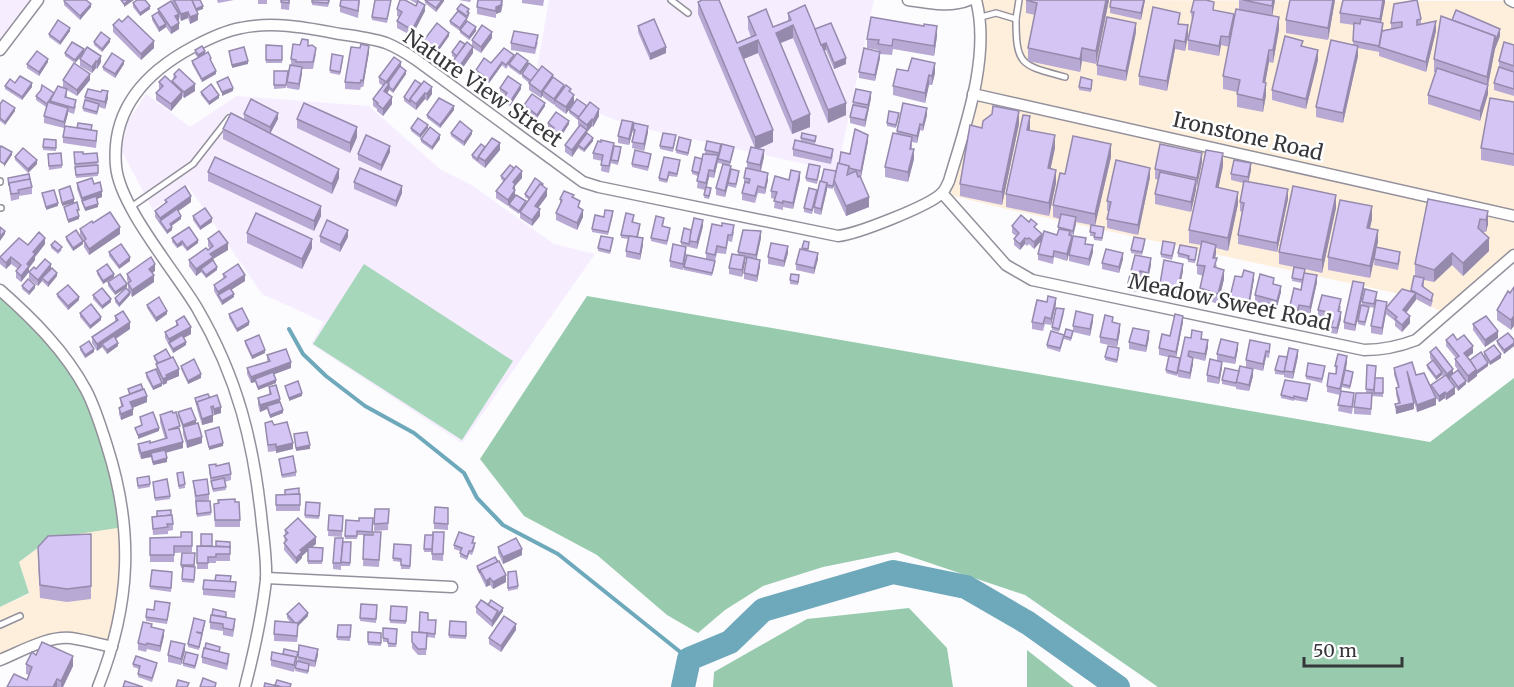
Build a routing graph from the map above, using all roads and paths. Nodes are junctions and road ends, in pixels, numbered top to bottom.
1 (38, 0) edge
2 (671, 0) edge
3 (908, 0) edge
4 (914, 0) edge
5 (976, 0) edge
6 (1019, 0) edge
7 (963, 1) edge
8 (688, 13) dead end
9 (981, 17) junction
10 (1016, 19) junction
11 (0, 50) edge
12 (1065, 77) dead end
13 (973, 94) junction
14 (229, 118) edge
15 (942, 193) junction
16 (131, 208) junction
17 (1514, 216) edge
18 (1514, 255) edge
19 (0, 290) edge
20 (266, 578) junction
21 (453, 587) dead end
22 (20, 616) dead end
23 (0, 624) edge
24 (112, 647) junction
25 (0, 660) edge
26 (99, 687) edge
27 (245, 687) edge

1 - 11 street
2 - 8 lane
3 - 4 street
4 - 7 street
5 - 9 street
6 - 10 lane
9 - 10 lane
9 - 13 street
10 - 12 lane
13 - 15 street
13 - 17 street, Ironstone Road
14 - 16 lane
15 - 16 street, Nature View Street
15 - 18 street, Meadow Sweet Road
16 - 20 street, Nature View Street
19 - 24 street
20 - 21 street
20 - 27 street, Nature View Street
22 - 23 lane
24 - 25 street
24 - 26 street

